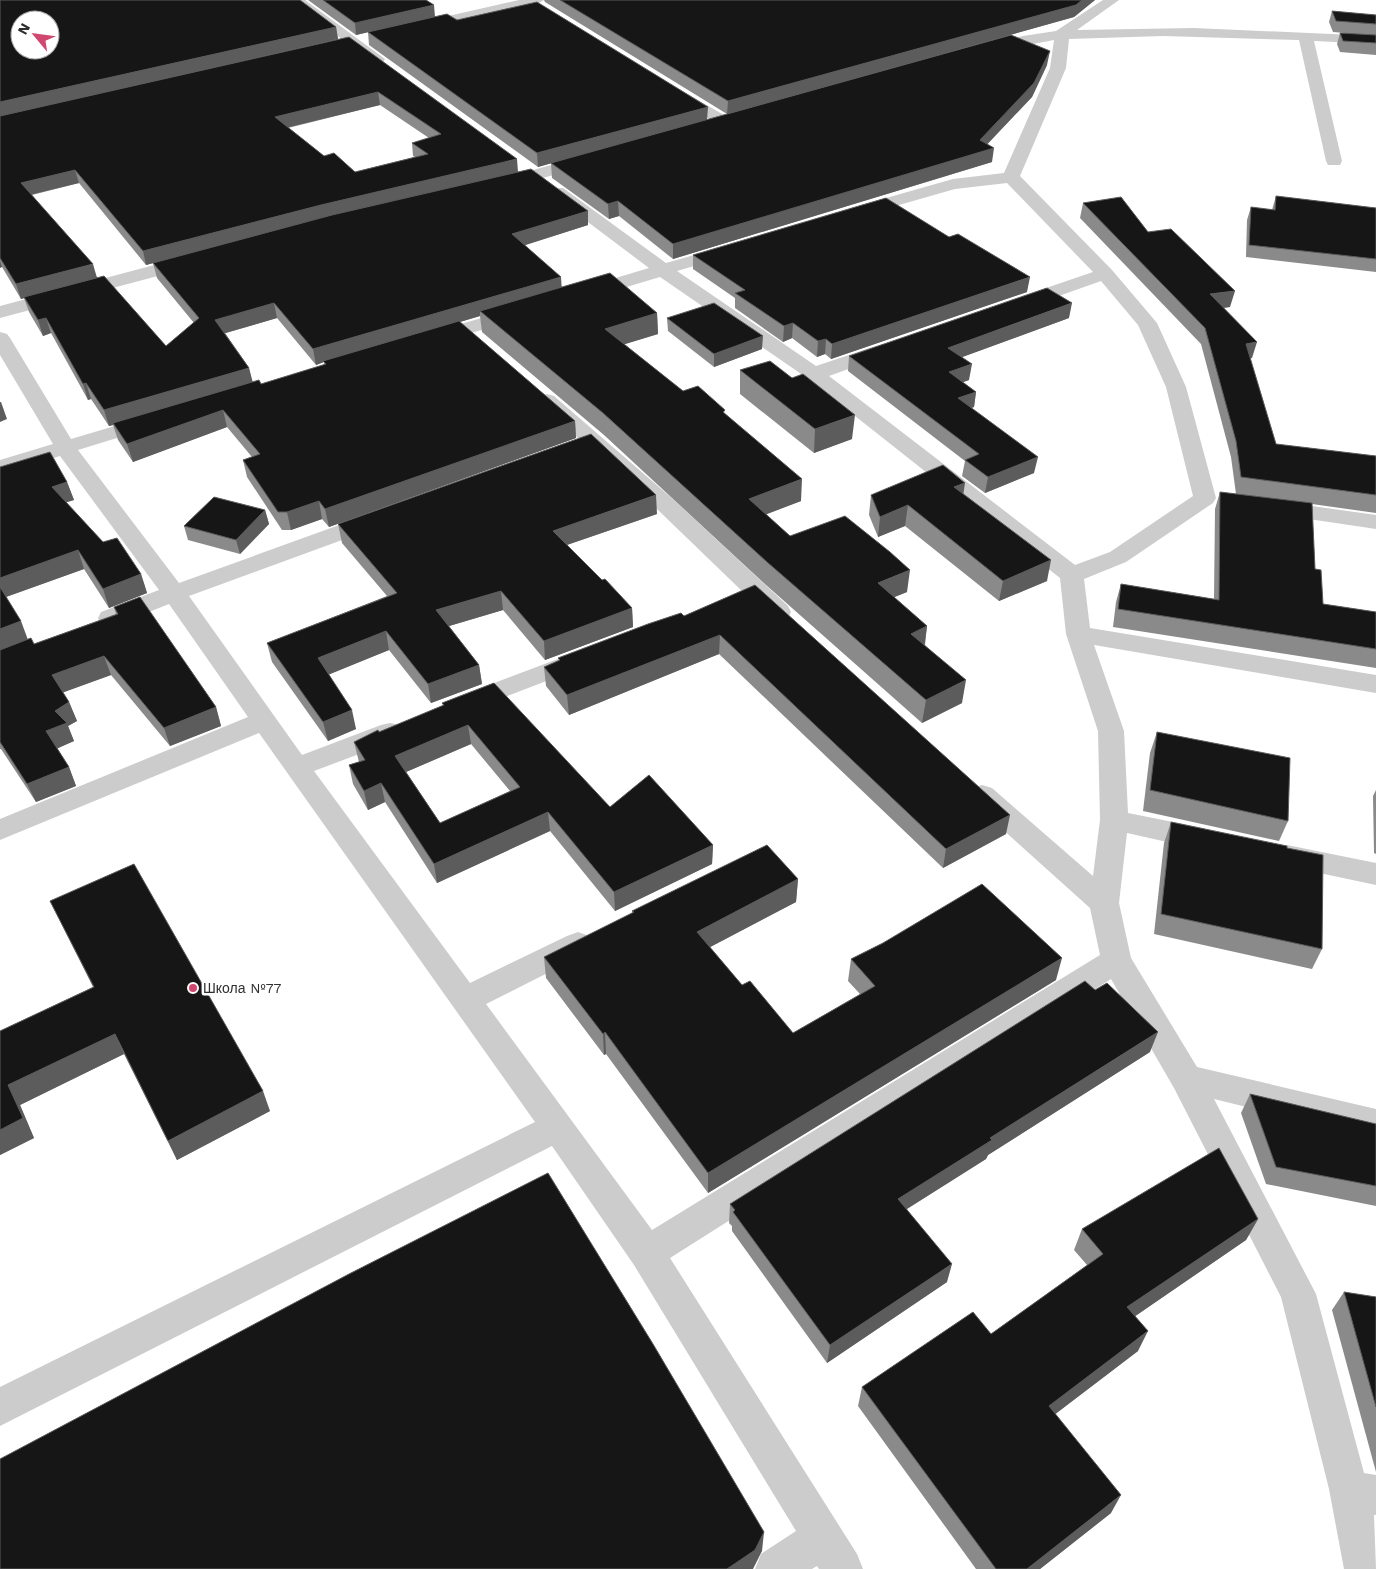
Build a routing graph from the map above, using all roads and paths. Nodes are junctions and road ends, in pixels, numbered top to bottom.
1 (296, 0) edge
2 (1112, 0) edge
3 (532, 1) edge
4 (547, 12) edge
5 (404, 31) edge
6 (1062, 33) junction
7 (1306, 36) junction
8 (374, 38) edge
9 (1376, 40) edge
10 (355, 42) junction
11 (336, 46) edge
12 (970, 53) edge
13 (394, 71) edge
14 (666, 86) edge
15 (744, 117) edge
16 (725, 122) junction
17 (706, 128) edge
18 (601, 156) edge
19 (1334, 161) dead end
20 (1011, 177) junction
21 (841, 217) edge
22 (748, 245) edge
23 (209, 256) edge
24 (663, 270) junction
25 (1105, 274) junction
26 (568, 298) edge
27 (1001, 309) edge
28 (530, 310) edge
29 (0, 312) edge
30 (464, 329) junction
31 (0, 338) edge
32 (416, 343) edge
33 (898, 345) edge
34 (486, 348) edge
35 (814, 374) junction
36 (530, 385) edge
37 (169, 416) edge
38 (595, 441) junction
39 (65, 447) junction
40 (567, 451) edge
41 (0, 467) edge
42 (1252, 504) edge
43 (398, 512) edge
44 (1376, 522) edge
45 (1072, 576) junction
46 (756, 591) junction
47 (174, 593) junction
48 (728, 602) edge
49 (792, 624) edge
50 (91, 626) edge
51 (1078, 634) junction
52 (600, 651) edge
53 (1376, 684) edge
54 (444, 711) edge
55 (264, 721) junction
56 (407, 725) edge
57 (297, 767) junction
58 (966, 781) edge
59 (1114, 820) junction
60 (0, 830) edge
61 (1231, 844) edge
62 (1260, 850) edge
63 (1376, 874) edge
64 (1104, 903) junction
65 (605, 931) edge
66 (1116, 960) junction
67 (465, 1000) junction
68 (1186, 1078) junction
69 (1376, 1124) edge
70 (558, 1127) junction
71 (647, 1253) junction
72 (0, 1407) edge
73 (1362, 1492) edge
74 (832, 1553) edge
75 (776, 1569) edge
76 (1365, 1569) edge

1 - 10 street
2 - 6 street
3 - 4 street
3 - 5 street
6 - 7 street
6 - 12 street
6 - 20 street
7 - 9 street
7 - 19 street
8 - 10 street
10 - 11 street
10 - 13 street
14 - 16 street
15 - 16 street
16 - 17 street
18 - 24 street
20 - 21 street
20 - 25 street
22 - 24 street
23 - 29 street
24 - 26 street
24 - 35 street
25 - 27 street
25 - 45 street
28 - 30 street
30 - 32 street
30 - 34 street
31 - 39 street
33 - 35 street
35 - 45 street
36 - 38 street
37 - 39 street
38 - 40 street
38 - 46 street
39 - 41 street
39 - 47 street
42 - 44 street
43 - 47 street
45 - 51 street
46 - 48 street
46 - 49 street
47 - 50 street
47 - 55 street
51 - 53 street
51 - 59 street
52 - 54 street
55 - 57 street
55 - 60 street
56 - 57 street
57 - 67 street
58 - 64 street
59 - 61 street
59 - 64 street
62 - 63 street
64 - 66 street
65 - 67 street
66 - 68 street
66 - 71 street
67 - 70 street
68 - 69 street
68 - 73 street
70 - 71 street
70 - 72 street
71 - 74 street
73 - 76 street
74 - 75 street

